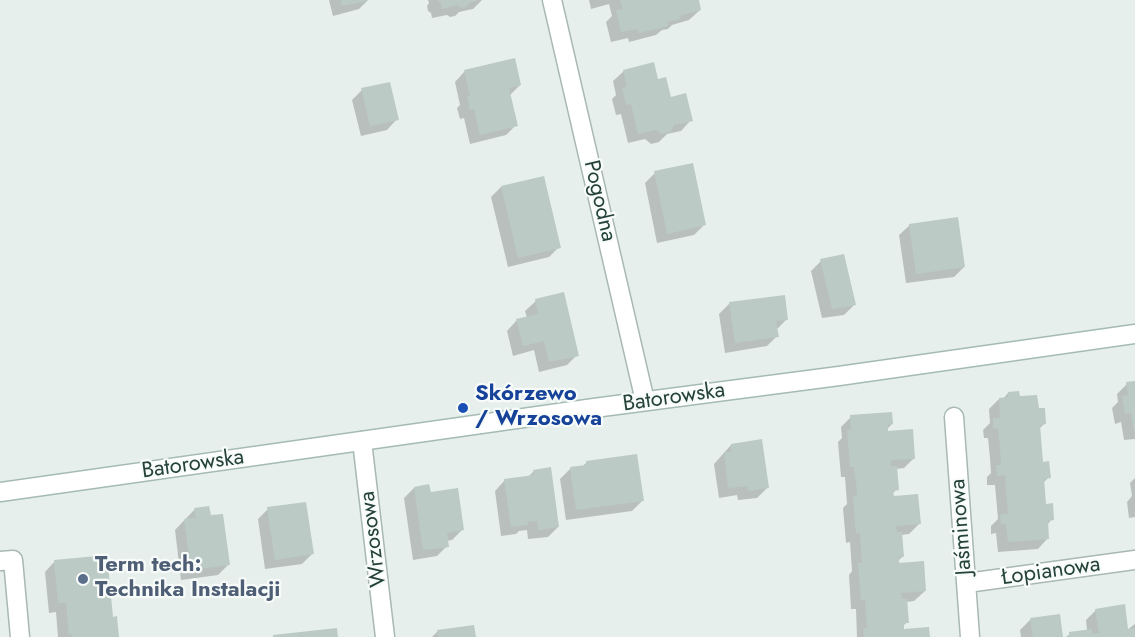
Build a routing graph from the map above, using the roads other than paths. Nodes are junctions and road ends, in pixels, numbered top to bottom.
1 (552, 0) edge
2 (1135, 334) edge
3 (645, 401) junction
4 (954, 417) dead end
5 (362, 441) junction
6 (0, 492) edge
7 (1135, 560) edge
8 (0, 561) edge
9 (967, 583) junction
10 (20, 637) edge
11 (385, 637) edge
12 (970, 637) edge

1 - 3 street, Pogodna
2 - 3 street, Batorowska
3 - 5 street, Batorowska
4 - 9 street, Jaśminowa
5 - 6 street, Batorowska
5 - 11 street, Wrzosowa
7 - 9 street, Łopianowa
8 - 10 street
9 - 12 street, Jaśminowa

